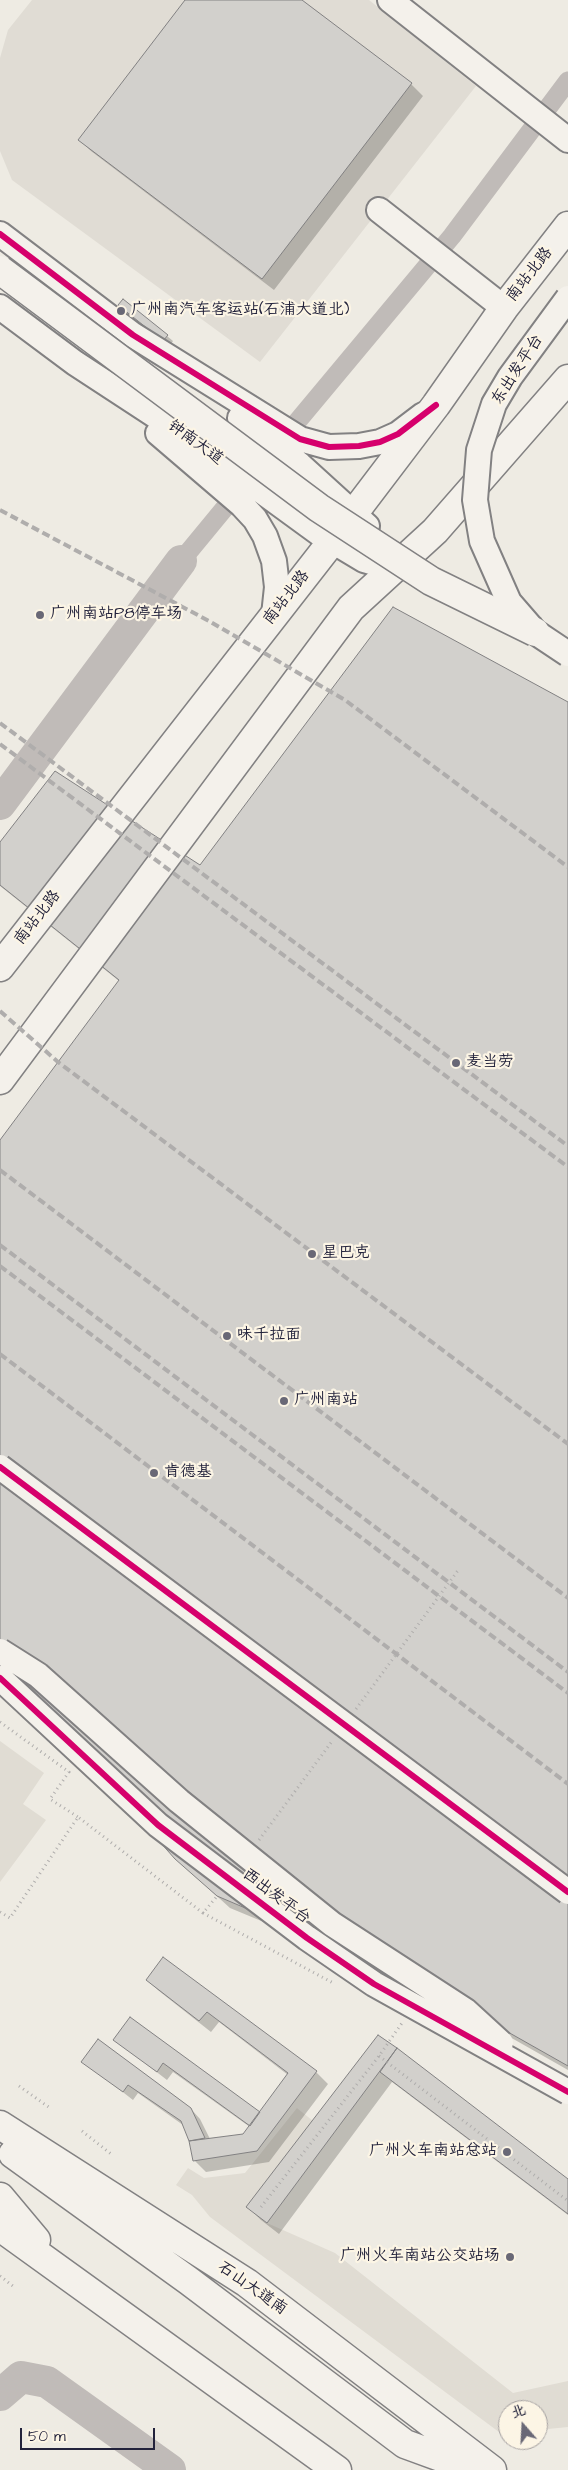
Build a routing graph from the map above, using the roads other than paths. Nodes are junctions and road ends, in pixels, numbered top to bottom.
1 (390, 0) edge
2 (568, 140) edge
3 (379, 210) dead end
4 (568, 226) edge
5 (0, 234) edge
6 (0, 270) edge
7 (568, 298) edge
8 (0, 307) edge
9 (504, 308) junction
10 (133, 335) junction
11 (75, 363) junction
12 (568, 379) edge
13 (212, 397) junction
14 (436, 405) junction
15 (251, 418) junction
16 (182, 433) junction
17 (206, 462) junction
18 (354, 513) junction
19 (331, 541) junction
20 (395, 569) junction
21 (274, 614) junction
22 (535, 632) junction
23 (568, 654) edge
24 (0, 967) edge
25 (0, 1080) edge
26 (0, 1466) edge
27 (0, 1651) edge
28 (0, 1678) edge
29 (568, 1892) edge
30 (534, 2072) junction
31 (568, 2092) edge
32 (0, 2125) edge
33 (0, 2145) edge
34 (0, 2197) edge
35 (0, 2227) edge
36 (66, 2277) junction
37 (337, 2470) edge
38 (476, 2470) edge
39 (492, 2470) edge

1 - 2 street
3 - 9 street
4 - 9 main road, 南站北路
5 - 10 street
6 - 22 main road, bridge
7 - 22 street, 东出发平台, bridge
8 - 11 street, 钟南大道
9 - 14 main road, 南站北路
10 - 13 street
10 - 15 street
11 - 16 street, 钟南大道
11 - 17 street
12 - 20 main road
13 - 15 street
13 - 16 street
14 - 15 street
14 - 18 main road, 南站北路
15 - 18 street
16 - 17 street, 钟南大道
17 - 19 street, 钟南大道
17 - 21 street
18 - 19 main road, 南站北路
18 - 20 street
19 - 20 street, 钟南大道
19 - 21 main road, 南站北路
20 - 25 main road
21 - 24 main road, 南站北路
22 - 23 street, 东出发平台, bridge
26 - 29 street, bridge
27 - 30 street, 西出发平台, bridge
28 - 30 street, 西出发平台, bridge
30 - 31 street, 西出发平台, bridge
32 - 39 main road, 石山大道南
33 - 38 main road, 石山大道南
34 - 36 main road
35 - 36 main road
36 - 37 main road

